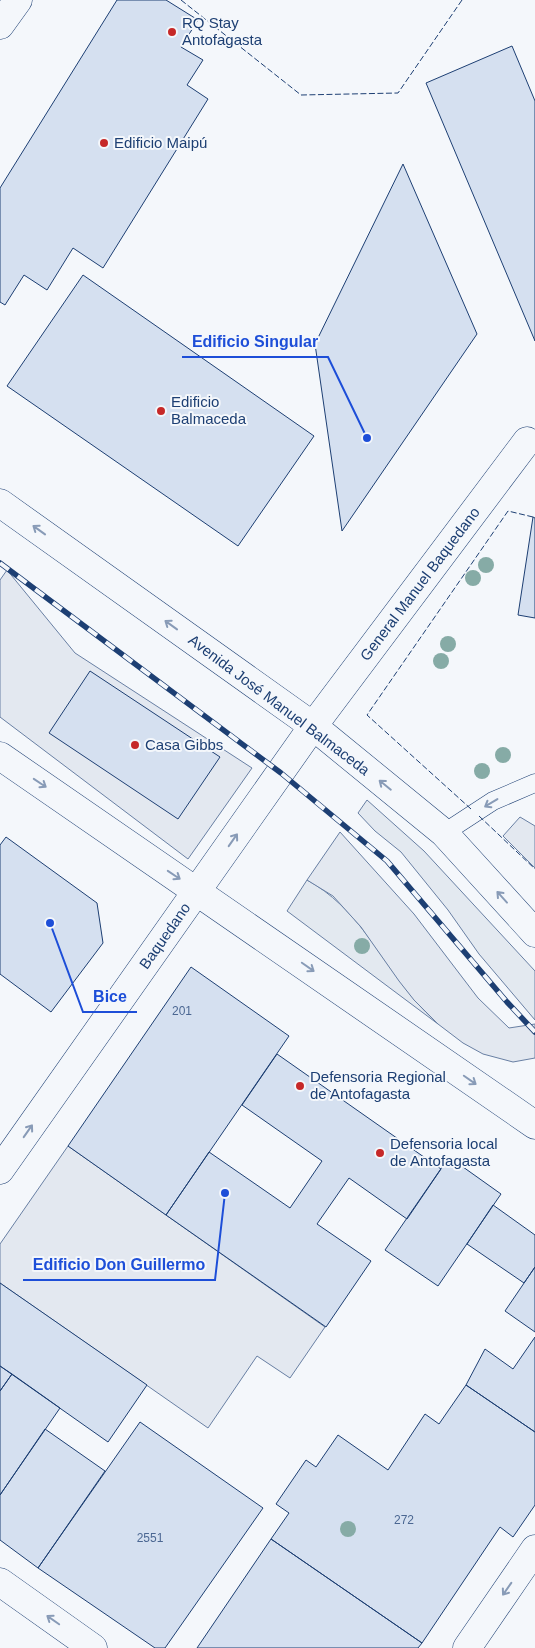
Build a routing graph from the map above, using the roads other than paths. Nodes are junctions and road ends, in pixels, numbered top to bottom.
1 (18, 0) edge
2 (0, 25) edge
3 (528, 441) dead end
4 (0, 503) edge
5 (313, 726) junction
6 (0, 756) edge
7 (535, 783) edge
8 (444, 833) junction
9 (197, 890) junction
10 (535, 933) edge
11 (535, 1125) edge
12 (0, 1170) edge
13 (535, 1549) edge
14 (0, 1582) edge
15 (93, 1648) edge
16 (466, 1648) edge

1 - 2 main road
3 - 5 main road, General Manuel Baquedano
5 -> 4 main road, Avenida José Manuel Balmaceda
8 -> 5 main road, Avenida José Manuel Balmaceda
9 -> 5 main road, Baquedano
6 -> 9 main road
7 -> 8 lane
10 -> 8 main road, Avenida José Manuel Balmaceda
9 -> 11 main road
12 -> 9 main road, Baquedano
13 -> 16 main road
15 -> 14 main road

